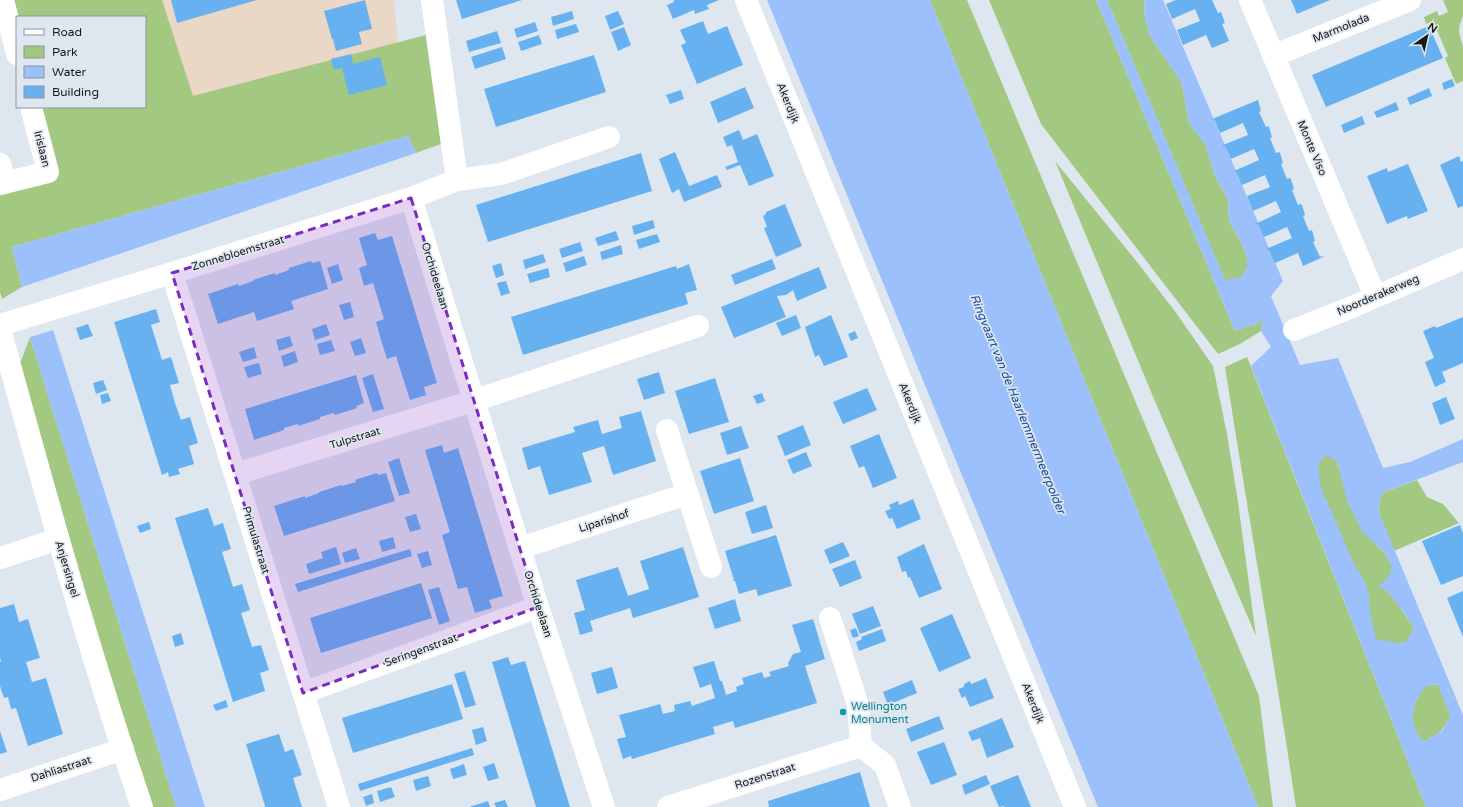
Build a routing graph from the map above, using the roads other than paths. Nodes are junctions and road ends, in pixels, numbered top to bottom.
1 (3, 0) edge
2 (432, 0) edge
3 (746, 0) edge
4 (1250, 0) edge
5 (1410, 0) edge
6 (16, 50) edge
7 (1273, 56) junction
8 (31, 108) edge
9 (609, 137) dead end
10 (2, 177) edge
11 (457, 180) junction
12 (411, 198) junction
13 (1463, 259) edge
14 (172, 273) junction
15 (1375, 296) junction
16 (0, 325) edge
17 (698, 326) dead end
18 (0, 329) edge
19 (1294, 330) dead end
20 (473, 401) junction
21 (667, 430) dead end
22 (236, 474) junction
23 (687, 494) junction
24 (58, 538) junction
25 (520, 548) junction
26 (0, 558) edge
27 (711, 567) dead end
28 (538, 607) junction
29 (830, 618) dead end
30 (303, 693) junction
31 (861, 746) junction
32 (123, 749) junction
33 (0, 790) edge
34 (142, 807) edge
35 (339, 807) edge
36 (604, 807) edge
37 (668, 807) edge
38 (900, 807) edge
39 (1075, 807) edge

1 - 6 street
2 - 11 street
3 - 39 street, Akerdijk
4 - 7 street, Monte Viso
5 - 7 street, Marmolada
7 - 15 street, Monte Viso
8 - 10 street, Irislaan
9 - 11 street
11 - 12 street
12 - 14 street, Zonnebloemstraat
12 - 20 street, Orchideelaan
13 - 15 street, Noorderakerweg
14 - 16 street, Zonnebloemstraat
14 - 22 street, Primulastraat
15 - 19 street, Noorderakerweg
17 - 20 street
18 - 24 street, Anjersingel
20 - 22 street, Tulpstraat
20 - 25 street, Orchideelaan
21 - 23 street
22 - 30 street, Primulastraat
23 - 25 street, Liparishof
23 - 27 street
24 - 26 street
24 - 32 street, Anjersingel
25 - 28 street, Orchideelaan
28 - 30 street, Seringenstraat
28 - 36 street, Orchideelaan
29 - 31 street
30 - 35 street, Primulastraat
31 - 37 street, Rozenstraat
31 - 38 street
32 - 33 street, Dahliastraat
32 - 34 street, Anjersingel

